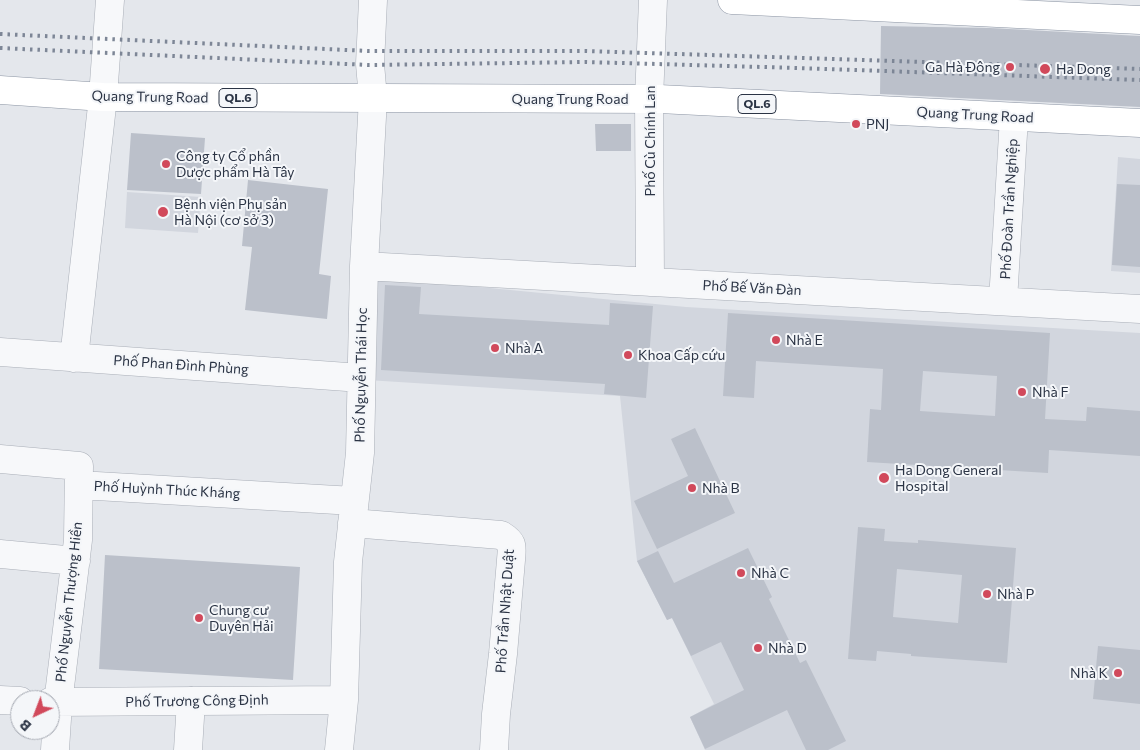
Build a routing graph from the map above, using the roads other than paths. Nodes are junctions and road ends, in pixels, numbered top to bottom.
1 (110, 0) edge
2 (373, 0) edge
3 (653, 0) edge
4 (732, 0) edge
5 (1140, 20) edge
6 (0, 90) edge
7 (103, 98) junction
8 (373, 98) junction
9 (649, 99) junction
10 (1014, 117) junction
11 (1140, 123) edge
12 (364, 266) junction
13 (650, 282) junction
14 (1003, 301) junction
15 (1140, 309) edge
16 (0, 352) edge
17 (74, 358) junction
18 (361, 378) junction
19 (0, 459) edge
20 (79, 485) junction
21 (353, 512) junction
22 (0, 554) edge
23 (76, 561) junction
24 (56, 690) edge
25 (191, 700) junction
26 (344, 700) junction
27 (60, 703) edge
28 (188, 750) edge
29 (339, 750) edge
30 (494, 750) edge

1 - 7 street
2 - 8 street, Phố Nguyễn Thái Học
3 - 9 street, Phố Cù Chính Lan
4 - 5 highway
6 - 7 highway, Quang Trung Road / QL.6
7 - 8 highway, Quang Trung Road / QL.6
7 - 17 street
8 - 9 highway, Quang Trung Road / QL.6
8 - 12 street, Phố Nguyễn Thái Học
9 - 10 highway, Quang Trung Road / QL.6
9 - 13 street, Phố Cù Chính Lan
10 - 11 highway, Quang Trung Road / QL.6
10 - 14 street, Phố Đoàn Trần Nghiệp
12 - 13 street, Phố Bế Văn Đàn
12 - 18 street, Phố Nguyễn Thái Học
13 - 14 street, Phố Bế Văn Đàn
14 - 15 street, Phố Bế Văn Đàn
16 - 17 street, Phố Phan Đình Phùng
17 - 18 street, Phố Phan Đình Phùng
18 - 21 street, Phố Nguyễn Thái Học
19 - 20 street, Phố Huỳnh Thúc Kháng
20 - 21 street, Phố Huỳnh Thúc Kháng
20 - 23 street, Phố Nguyễn Thượng Hiền
21 - 26 street, Phố Nguyễn Thái Học
21 - 30 street, Phố Trần Nhật Duật
22 - 23 street
23 - 24 street, Phố Nguyễn Thượng Hiền
25 - 26 street, Phố Trương Công Định
25 - 27 street, Phố Trương Công Định
25 - 28 street
26 - 29 street, Phố Nguyễn Thái Học

